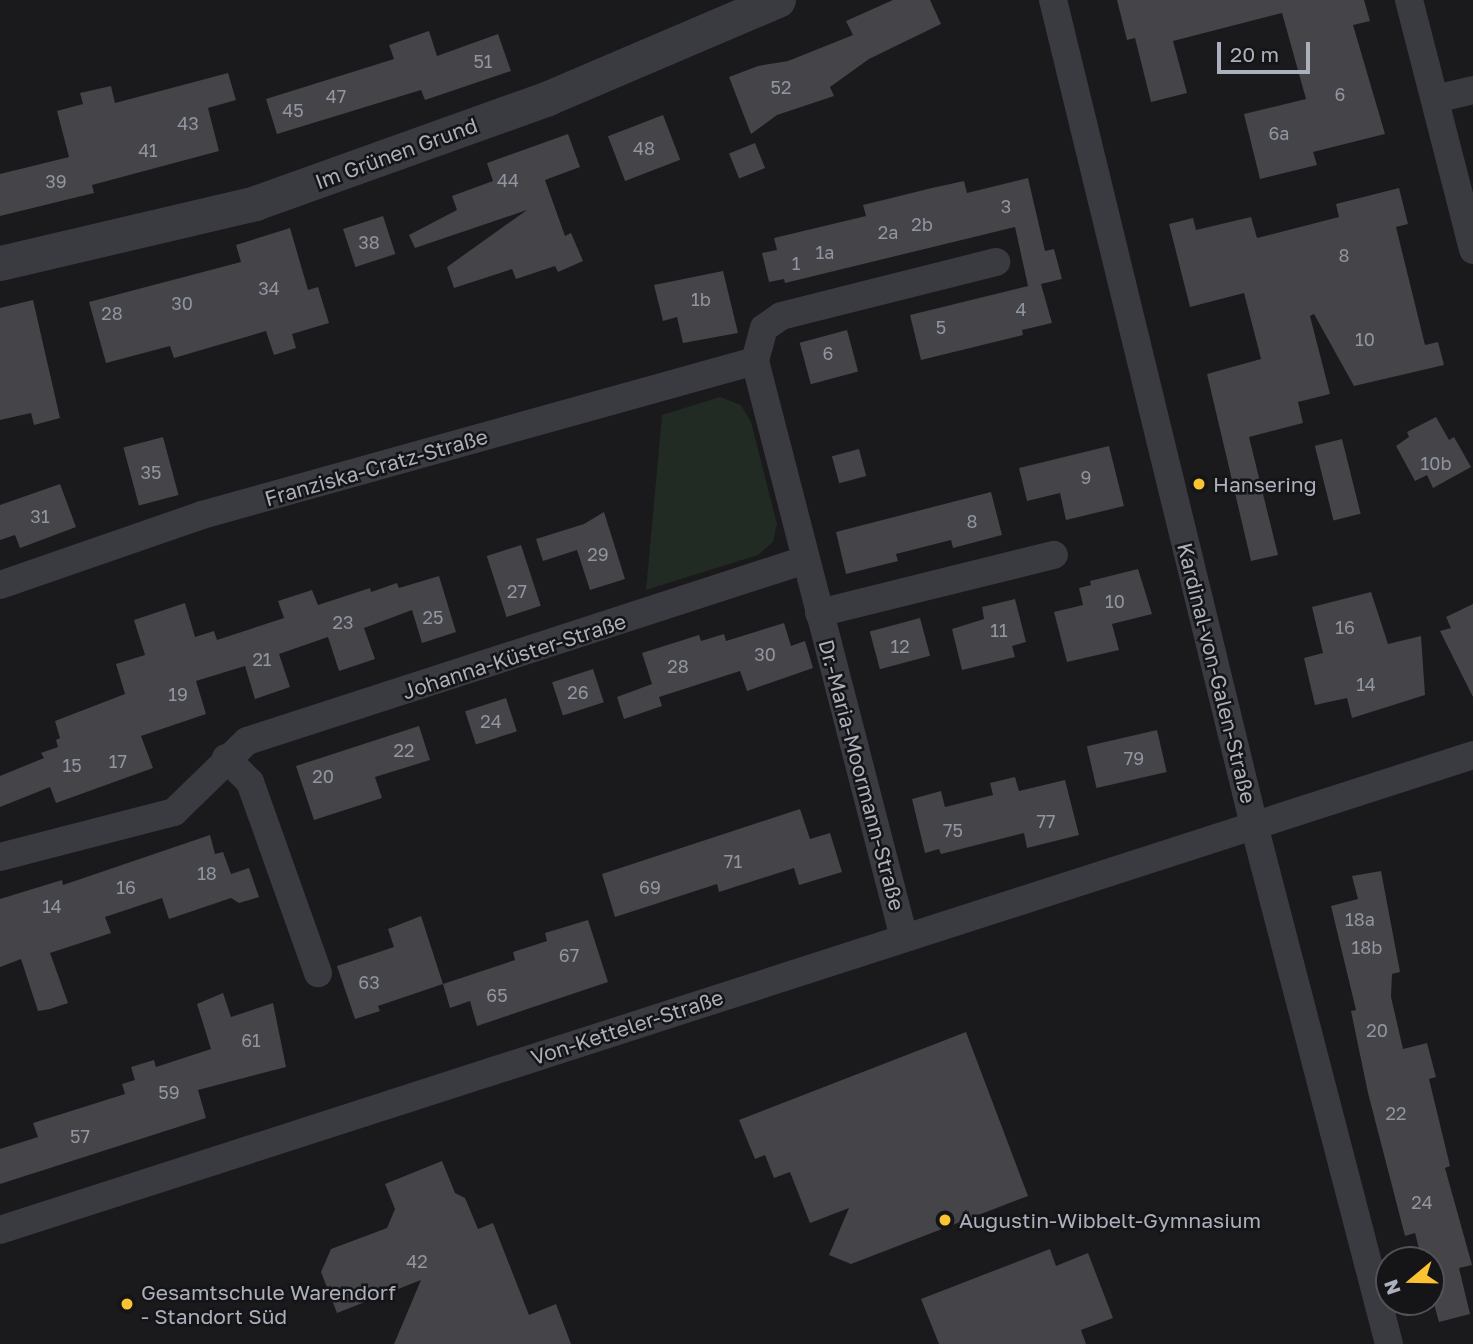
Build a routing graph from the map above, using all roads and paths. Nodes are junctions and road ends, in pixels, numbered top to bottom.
1 (778, 0) edge
2 (1053, 0) edge
3 (1409, 0) edge
4 (1473, 90) edge
5 (1435, 99) junction
6 (1473, 250) edge
7 (996, 262) dead end
8 (0, 263) edge
9 (755, 361) junction
10 (1054, 555) dead end
11 (805, 560) junction
12 (0, 585) edge
13 (820, 613) junction
14 (1473, 755) edge
15 (226, 758) junction
16 (1254, 825) junction
17 (0, 857) edge
18 (904, 938) junction
19 (318, 973) dead end
20 (0, 1230) edge
21 (1389, 1344) edge

1 - 8 street, Im Grünen Grund
2 - 16 street, Kardinal-von-Galen-Straße
3 - 5 street
4 - 5 street
5 - 6 street
7 - 9 street
9 - 11 street, Dr.-Maria-Moormann-Straße
9 - 12 street, Franziska-Cratz-Straße
10 - 13 street, Dr.-Maria-Moormann-Straße
11 - 13 street, Dr.-Maria-Moormann-Straße
11 - 15 street, Johanna-Küster-Straße
13 - 18 street, Dr.-Maria-Moormann-Straße
14 - 16 street
15 - 17 street, Johanna-Küster-Straße
15 - 19 street
16 - 18 street, Von-Ketteler-Straße
16 - 21 street, Kardinal-von-Galen-Straße
18 - 20 street, Von-Ketteler-Straße

